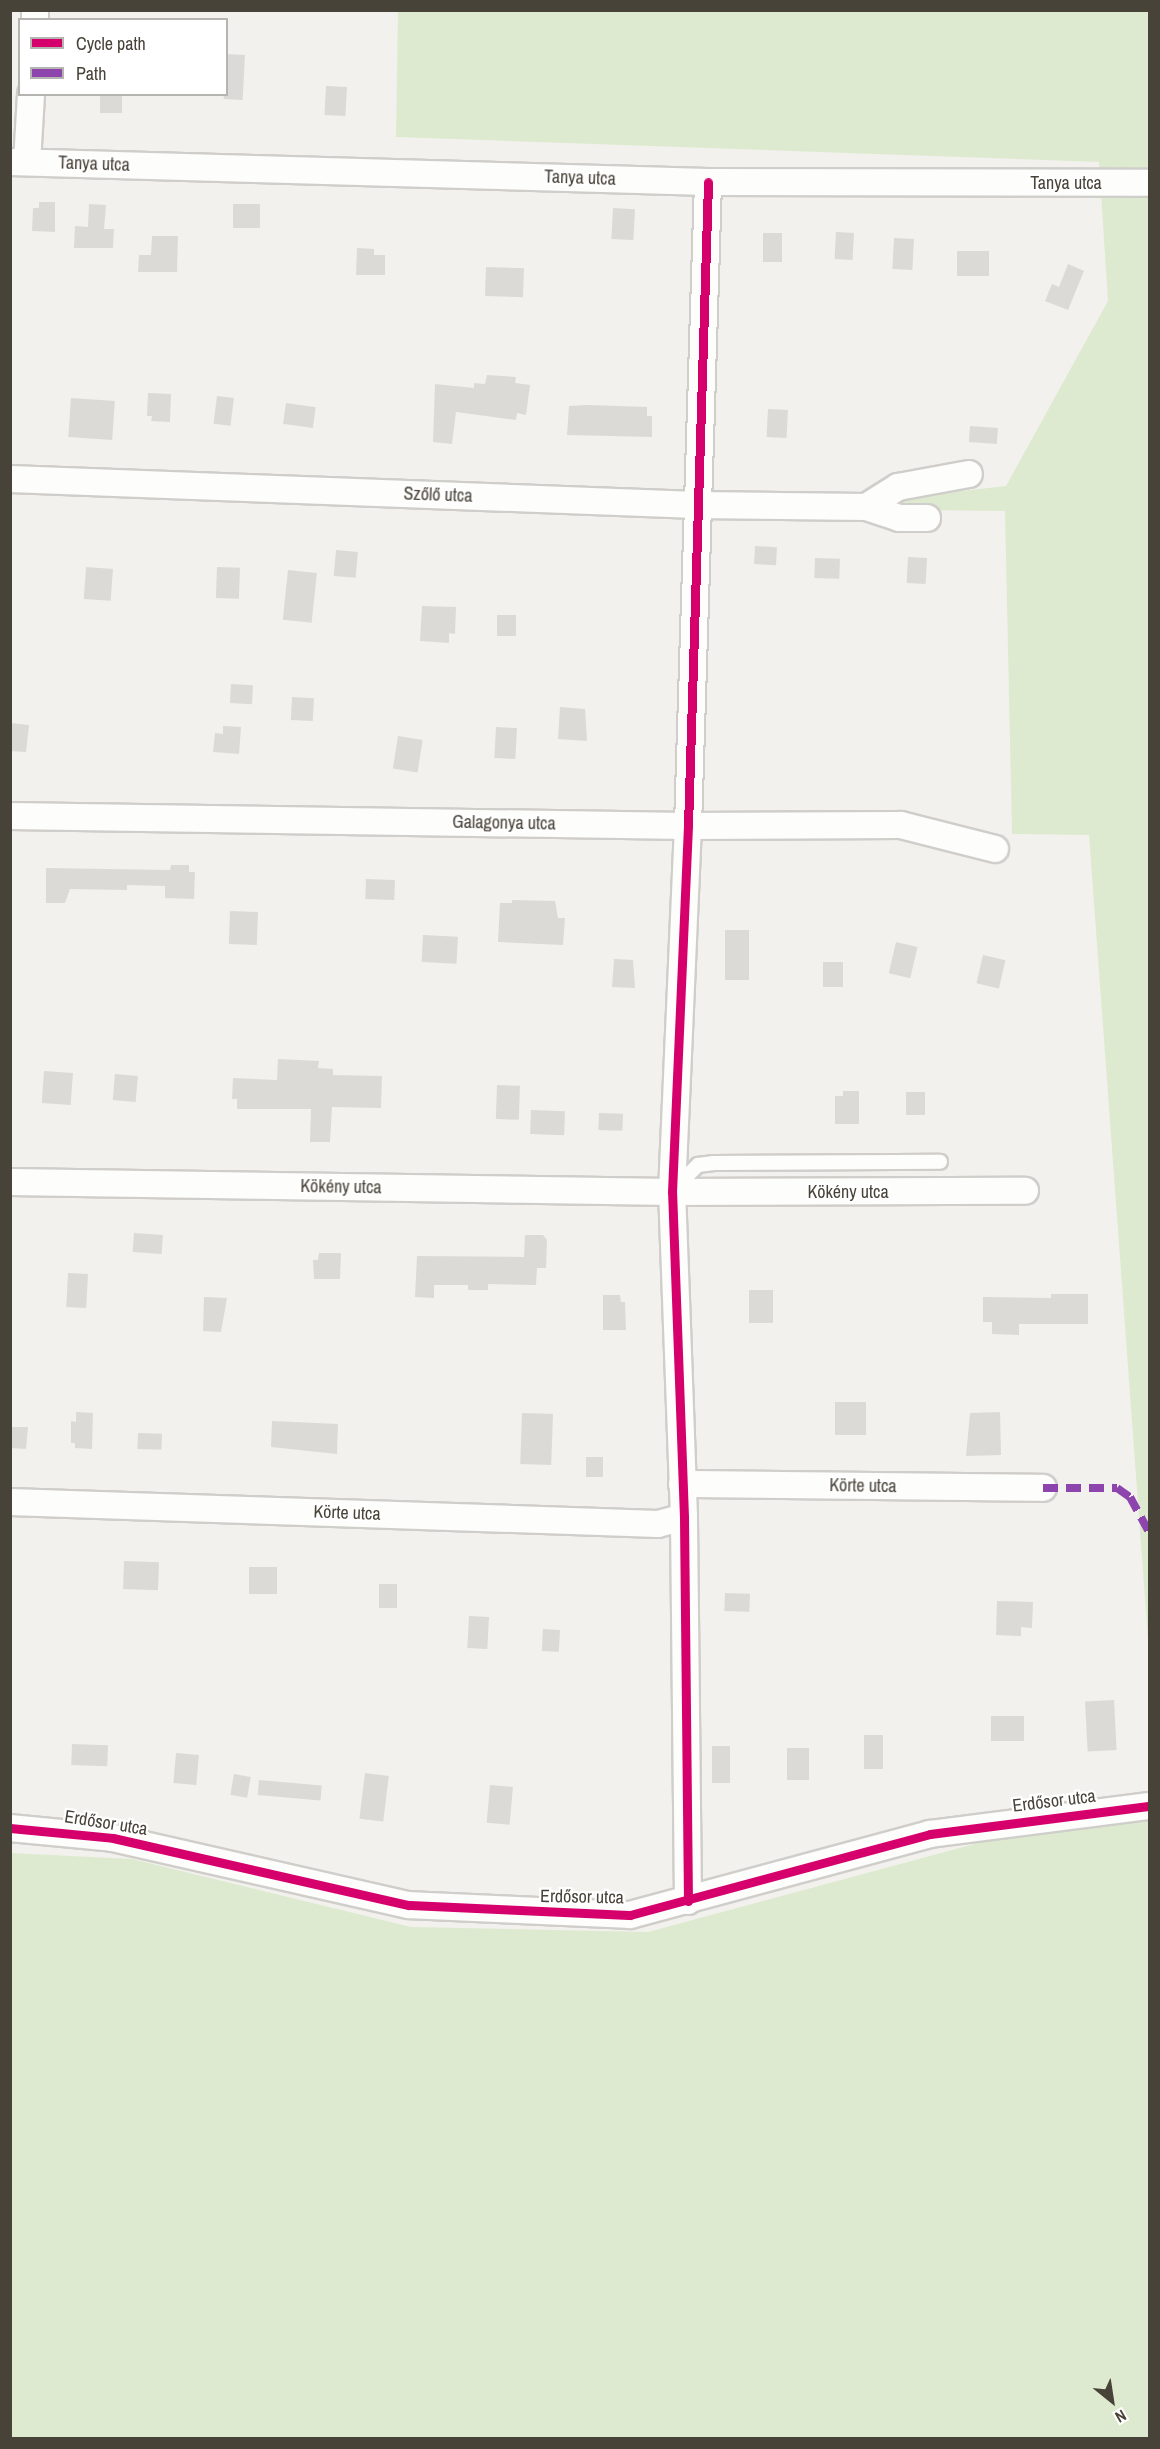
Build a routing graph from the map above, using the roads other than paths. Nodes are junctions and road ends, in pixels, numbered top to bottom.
1 (31, 96) edge
2 (19, 162) edge
3 (708, 182) junction
4 (1149, 183) edge
5 (969, 474) dead end
6 (10, 479) edge
7 (697, 505) junction
8 (866, 507) junction
9 (927, 518) dead end
10 (10, 816) edge
11 (688, 826) junction
12 (995, 849) dead end
13 (940, 1162) dead end
14 (10, 1182) edge
15 (1025, 1191) dead end
16 (672, 1192) junction
17 (682, 1484) junction
18 (1043, 1488) dead end
19 (10, 1502) edge
20 (684, 1517) junction
21 (1149, 1806) edge
22 (10, 1828) edge
23 (688, 1901) junction

1 - 2 street
2 - 3 street, Tanya utca
3 - 4 street, Tanya utca
3 - 7 street
5 - 8 street
6 - 7 street, Szőlő utca
7 - 8 street, Szőlő utca
7 - 11 street
8 - 9 street, Szőlő utca
10 - 11 street, Galagonya utca
11 - 12 street, Galagonya utca
11 - 16 street
13 - 16 lane, Kökény utca
14 - 16 street, Kökény utca
15 - 16 street, Kökény utca
16 - 17 street
17 - 18 street, Körte utca
17 - 20 street
19 - 20 street, Körte utca
20 - 23 street
21 - 23 street, Erdősor utca
22 - 23 street, Erdősor utca

